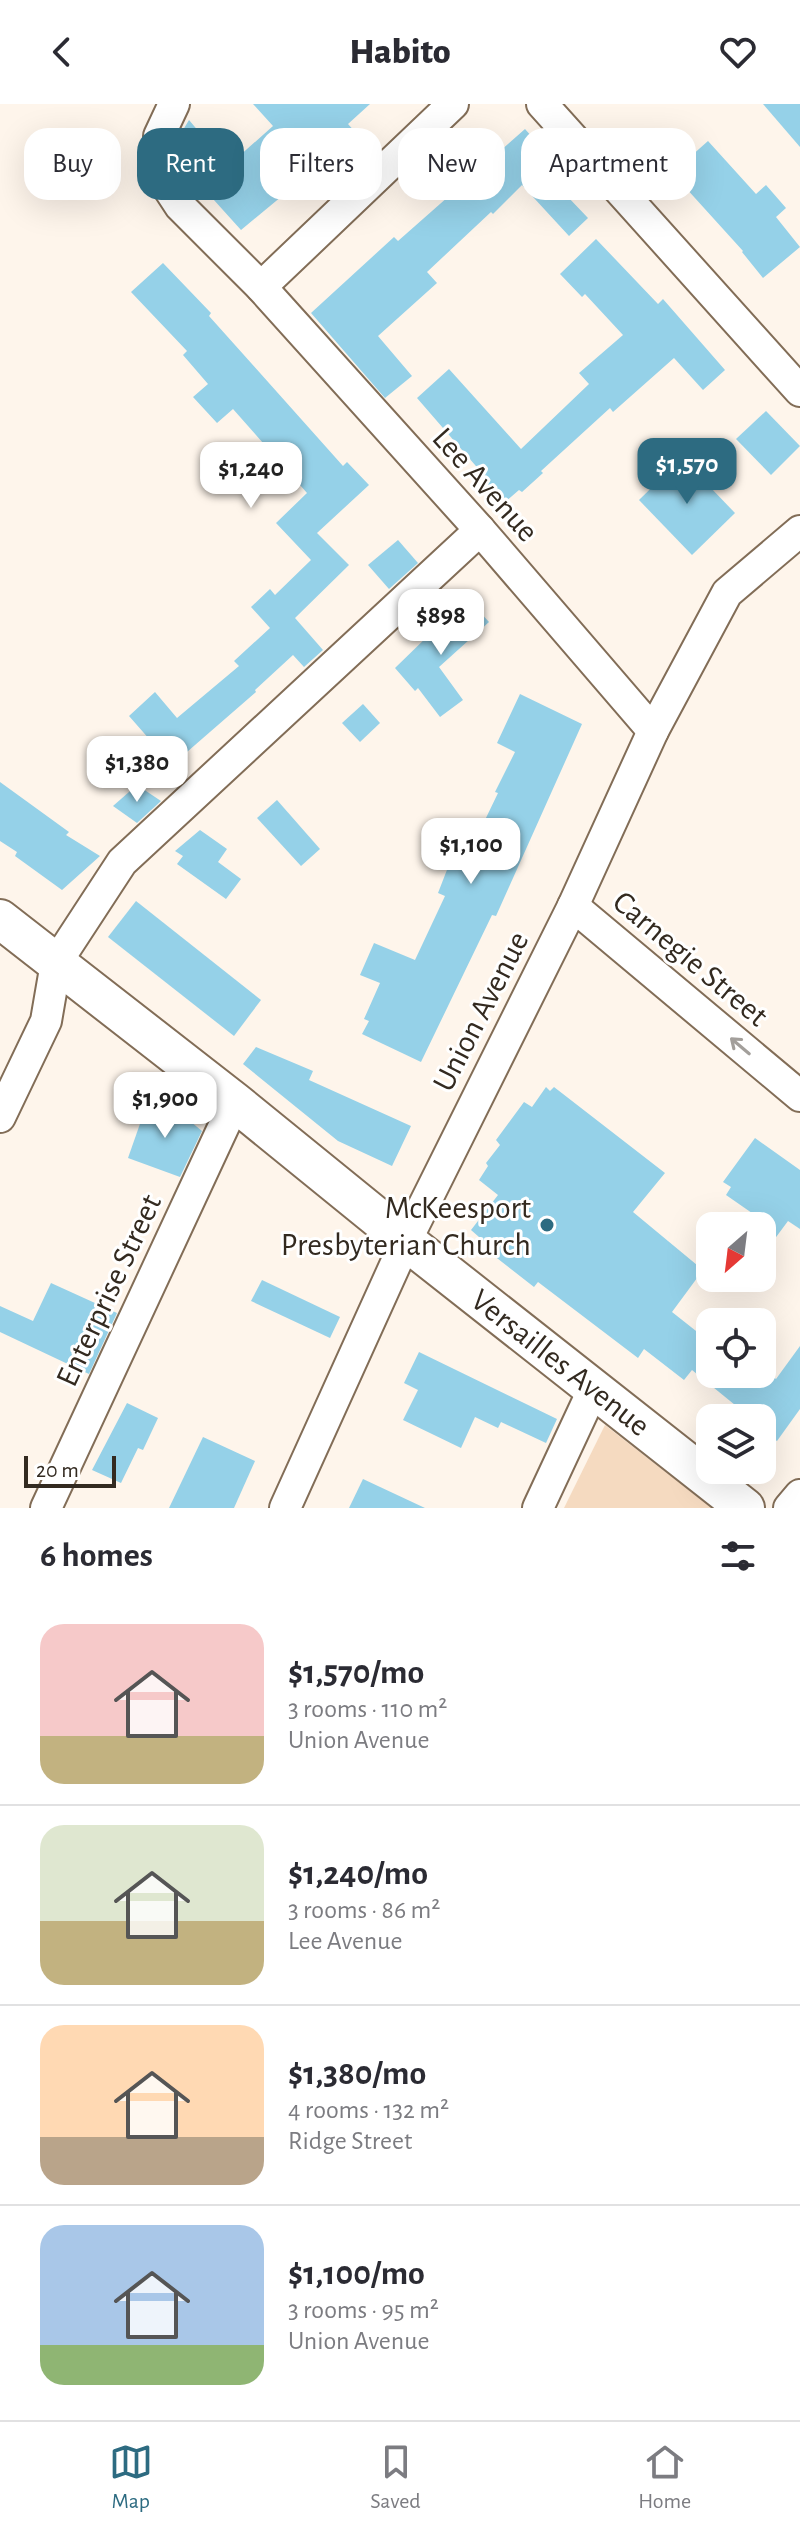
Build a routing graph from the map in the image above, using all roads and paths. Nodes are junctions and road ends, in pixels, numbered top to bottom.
1 (174, 104) edge
2 (453, 104) edge
3 (542, 104) edge
4 (261, 287) junction
5 (800, 391) edge
6 (480, 530) junction
7 (800, 531) edge
8 (653, 731) junction
9 (573, 906) junction
10 (0, 919) edge
11 (56, 963) junction
12 (800, 1096) edge
13 (235, 1102) junction
14 (0, 1117) edge
15 (406, 1241) junction
16 (594, 1388) junction
17 (800, 1495) edge
18 (46, 1508) edge
19 (285, 1508) edge
20 (538, 1508) edge
21 (745, 1508) edge
22 (789, 1508) edge

1 - 4 street, Lee Avenue
2 - 4 street
3 - 5 street
4 - 6 street, Lee Avenue
6 - 8 street, Lee Avenue
6 - 11 street
7 - 8 street, Union Avenue
8 - 9 street, Union Avenue
12 -> 9 street, Carnegie Street
9 - 15 street, Union Avenue
10 - 11 street, Versailles Avenue
11 - 13 street, Versailles Avenue
11 - 14 street
13 - 15 street, Versailles Avenue
13 - 18 street, Enterprise Street
15 - 16 street, Versailles Avenue
15 - 19 street, Union Avenue
16 - 20 street
16 - 21 street, Versailles Avenue
17 - 22 street

